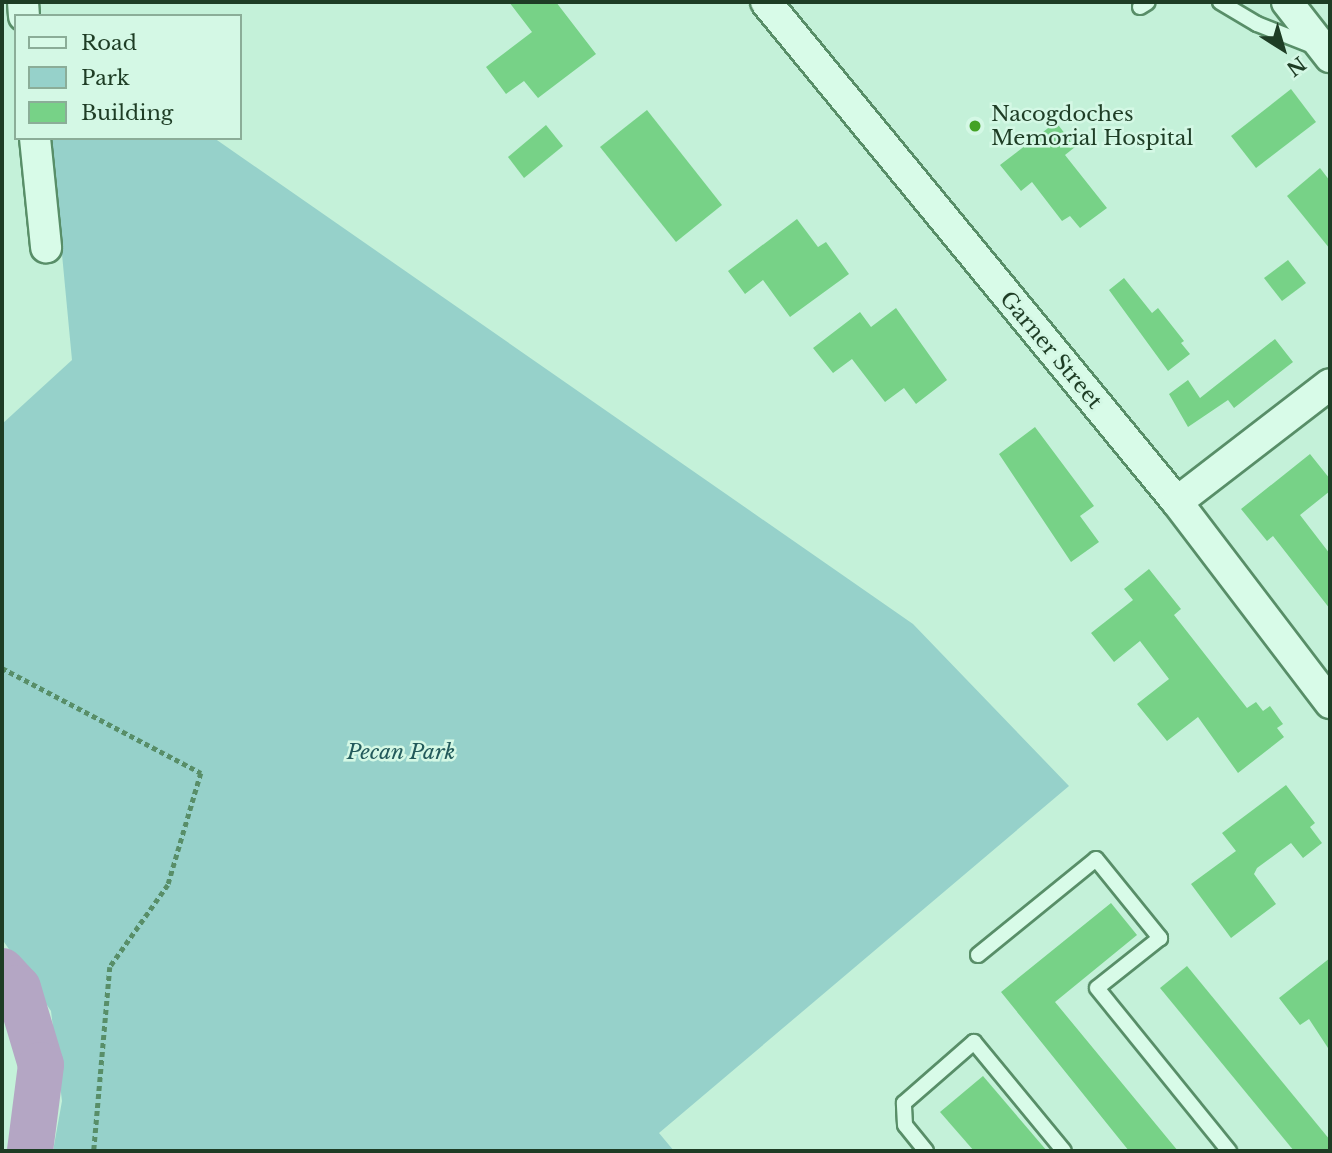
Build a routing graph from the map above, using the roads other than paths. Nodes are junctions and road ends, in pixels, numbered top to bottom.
1 (766, 2) edge
2 (1220, 2) edge
3 (1287, 2) edge
4 (1328, 54) edge
5 (35, 140) edge
6 (46, 247) dead end
7 (1330, 384) edge
8 (1177, 502) junction
9 (1330, 703) edge
10 (978, 955) dead end
11 (926, 1151) edge
12 (1064, 1151) edge
13 (1229, 1151) edge

1 - 8 street, Garner Street
2 - 4 lane
3 - 4 street
5 - 6 street
7 - 8 street
8 - 9 street, Garner Street
10 - 13 lane
11 - 12 lane

